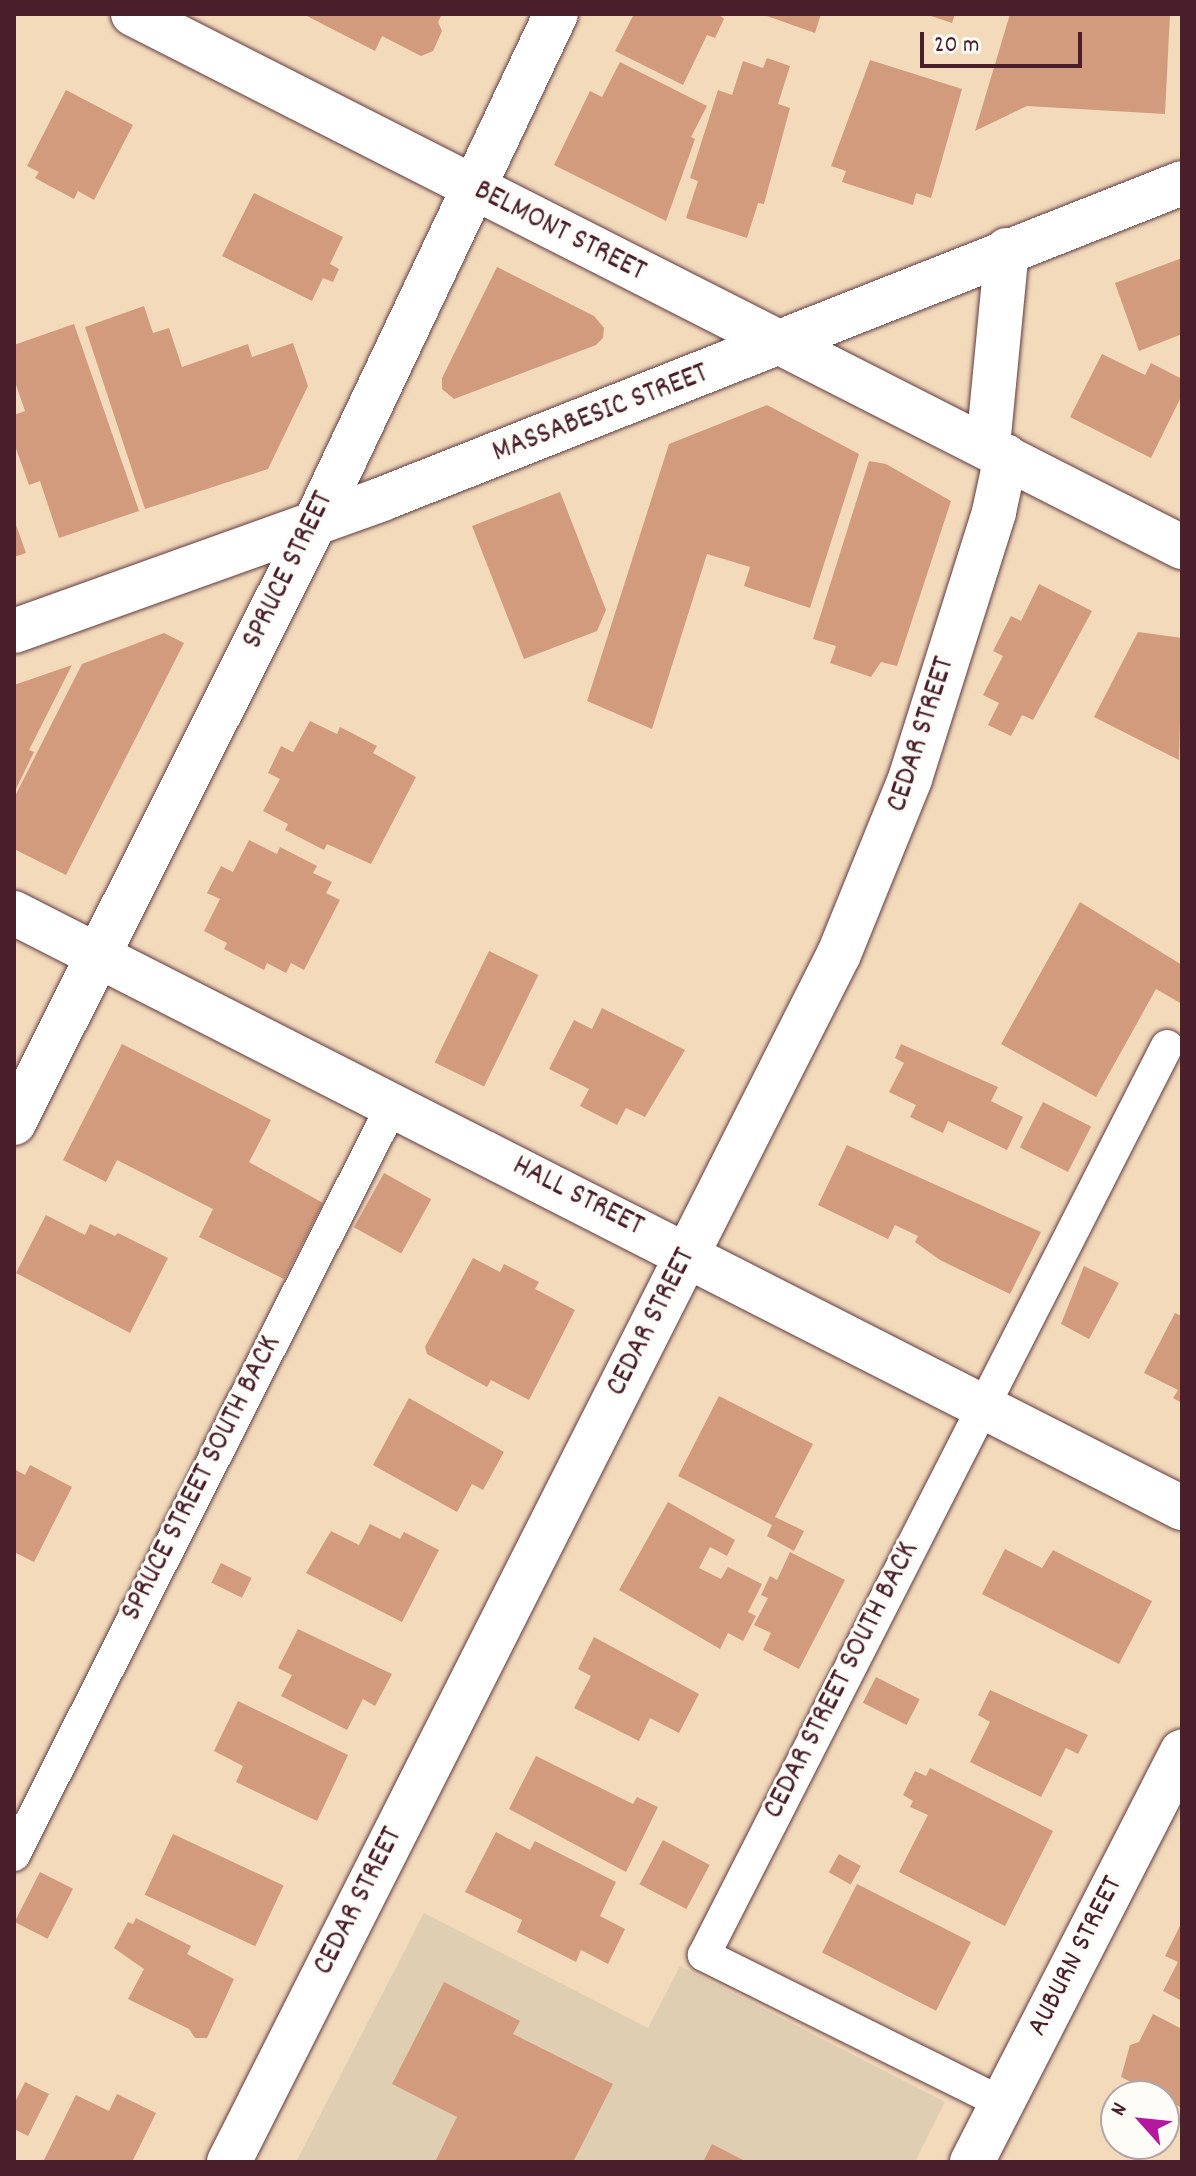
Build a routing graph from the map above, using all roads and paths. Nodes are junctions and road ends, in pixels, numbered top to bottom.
1 (133, 14) edge
2 (556, 14) edge
3 (1182, 183) edge
4 (470, 189) junction
5 (1007, 250) junction
6 (780, 345) junction
7 (997, 451) junction
8 (314, 525) junction
9 (1182, 547) edge
10 (14, 631) edge
11 (14, 913) edge
12 (99, 956) junction
13 (1167, 1046) dead end
14 (393, 1104) junction
15 (14, 1123) edge
16 (688, 1254) junction
17 (983, 1407) junction
18 (1182, 1508) edge
19 (1182, 1752) edge
20 (14, 1855) edge
21 (1002, 2103) junction
22 (229, 2162) edge
23 (972, 2162) edge

1 - 4 street, BELMONT STREET
2 - 4 street, SPRUCE STREET
3 - 5 street, MASSABESIC STREET
4 - 6 street, BELMONT STREET
4 - 8 street, SPRUCE STREET
5 - 6 street, MASSABESIC STREET
5 - 7 street
6 - 7 street, BELMONT STREET
6 - 8 street, MASSABESIC STREET
7 - 9 street, BELMONT STREET
7 - 16 street, CEDAR STREET
8 - 10 street, MASSABESIC STREET
8 - 12 street, SPRUCE STREET
11 - 12 street, HALL STREET
12 - 14 street, HALL STREET
12 - 15 street, SPRUCE STREET
13 - 17 lane, CEDAR STREET SOUTH BACK
14 - 16 street, HALL STREET
14 - 20 lane, SPRUCE STREET SOUTH BACK
16 - 17 street, HALL STREET
16 - 22 street, CEDAR STREET
17 - 18 street, HALL STREET
17 - 21 lane, CEDAR STREET SOUTH BACK
19 - 21 street, AUBURN STREET
21 - 23 street, AUBURN STREET

